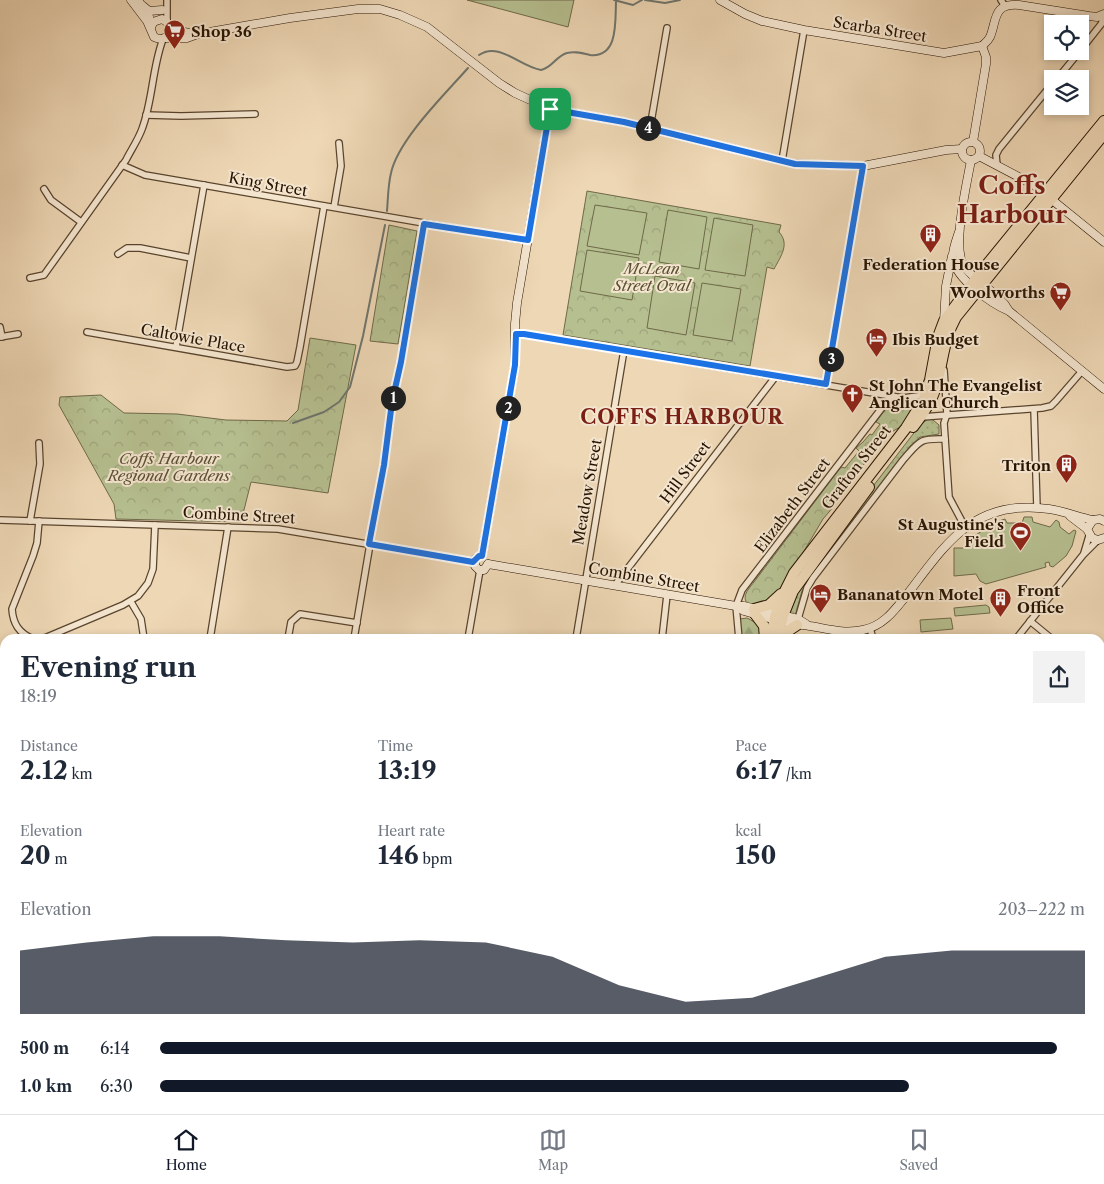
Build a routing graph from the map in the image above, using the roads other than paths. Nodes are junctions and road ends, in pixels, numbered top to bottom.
1 (131, 0) edge
2 (166, 0) edge
3 (720, 0) edge
4 (140, 3) edge
5 (1003, 3) edge
6 (162, 10) junction
7 (1103, 15) edge
8 (157, 20) junction
9 (169, 26) junction
10 (151, 28) junction
11 (667, 28) dead end
12 (804, 30) junction
13 (198, 34) junction
14 (154, 37) junction
15 (164, 38) junction
16 (1089, 40) edge
17 (982, 46) junction
18 (157, 55) junction
19 (1073, 60) edge
20 (1064, 70) edge
21 (1044, 94) edge
22 (550, 109) junction
23 (255, 114) dead end
24 (146, 115) junction
25 (1104, 121) edge
26 (650, 128) junction
27 (1102, 139) edge
28 (973, 142) junction
29 (339, 143) dead end
30 (962, 149) junction
31 (979, 156) junction
32 (970, 160) junction
33 (782, 161) junction
34 (122, 165) junction
35 (997, 165) junction
36 (863, 166) junction
37 (204, 185) junction
38 (44, 189) dead end
39 (1048, 196) junction
40 (324, 206) junction
41 (334, 207) junction
42 (81, 222) junction
43 (424, 224) junction
44 (959, 232) junction
45 (528, 240) junction
46 (1104, 242) edge
47 (953, 252) junction
48 (118, 254) dead end
49 (191, 258) junction
50 (30, 278) dead end
51 (977, 285) junction
52 (944, 321) junction
53 (0, 327) edge
54 (87, 332) dead end
55 (18, 334) dead end
56 (516, 334) junction
57 (1, 337) edge
58 (176, 348) junction
59 (624, 350) junction
60 (942, 355) junction
61 (1082, 371) junction
62 (776, 376) junction
63 (826, 384) junction
64 (1104, 389) edge
65 (926, 395) junction
66 (891, 396) junction
67 (903, 398) junction
68 (1034, 408) junction
69 (919, 413) junction
70 (947, 414) junction
71 (945, 440) junction
72 (39, 442) dead end
73 (1037, 508) junction
74 (1069, 514) junction
75 (1100, 519) edge
76 (0, 520) edge
77 (30, 521) junction
78 (39, 521) junction
79 (155, 525) junction
80 (228, 527) junction
81 (965, 527) junction
82 (1088, 532) junction
83 (1102, 539) edge
84 (370, 544) junction
85 (1083, 555) junction
86 (482, 556) junction
87 (474, 562) junction
88 (488, 564) junction
89 (480, 570) junction
90 (585, 580) junction
91 (614, 585) junction
92 (784, 592) junction
93 (667, 595) junction
94 (131, 602) junction
95 (736, 606) junction
96 (755, 611) junction
97 (778, 617) junction
98 (1030, 621) junction
99 (357, 623) junction
100 (801, 623) junction
101 (870, 628) junction
102 (24, 634) edge
103 (54, 634) edge
104 (143, 634) edge
105 (211, 634) edge
106 (289, 634) edge
107 (355, 634) edge
108 (469, 634) edge
109 (577, 634) edge
110 (663, 634) edge
111 (739, 634) edge
112 (765, 634) edge
113 (772, 634) edge
114 (778, 634) edge
115 (787, 634) edge
116 (872, 634) edge
117 (1020, 634) edge
118 (1046, 634) edge

1 - 10 street
2 - 6 street
2 - 9 street
3 - 12 street, Scarba Street
4 - 6 street
4 - 8 street
5 - 7 street
5 - 17 street
6 - 8 street
7 - 16 street
8 - 9 street
8 - 10 street
9 - 13 street
9 - 15 street
10 - 14 street
11 - 26 street
12 - 17 street, Scarba Street
12 - 33 street
13 - 15 street
13 - 22 street
14 - 15 street
14 - 18 street
15 - 18 street
17 - 28 street
18 - 24 street
19 - 20 street
21 - 35 street
22 - 26 street
22 - 45 street
23 - 24 street
24 - 34 street
25 - 39 highway, Grafton Street
26 - 33 street
27 - 39 highway, Grafton Street
28 - 30 street
28 - 31 street
29 - 41 street
30 - 32 street
30 - 36 street
31 - 32 street
31 - 35 street
32 - 44 street
33 - 36 street
34 - 37 street, King Street
34 - 42 street
35 - 39 street
36 - 63 street
37 - 40 street, King Street
37 - 49 street
38 - 42 street
39 - 46 street
39 - 51 highway, Grafton Street
40 - 41 street, King Street
40 - 58 street, Caltowie Place
41 - 43 street, King Street
42 - 50 street
43 - 45 street, King Street
43 - 84 street
44 - 47 street
44 - 51 street
45 - 56 street
47 - 51 street
47 - 52 street
48 - 49 street
49 - 58 street
51 - 52 highway, Grafton Street
51 - 60 highway, Grafton Street
51 - 61 street
52 - 65 highway, Grafton Street
53 - 57 street
54 - 58 street, Caltowie Place
55 - 57 street
56 - 59 street
56 - 86 street
59 - 62 street
59 - 90 street, Meadow Street
60 - 69 highway, Grafton Street
60 - 70 street
61 - 64 street
61 - 68 street
62 - 63 street
62 - 91 street, Hill Street
63 - 66 street
65 - 67 street
65 - 69 highway, Grafton Street
66 - 67 street
66 - 95 street, Elizabeth Street
67 - 69 street
68 - 70 street
68 - 73 street
69 - 70 street
69 - 92 highway, Grafton Street
69 - 97 highway, Grafton Street
70 - 71 street
71 - 81 street
71 - 100 street
72 - 77 street
73 - 74 street
73 - 81 street
74 - 75 street
74 - 82 street
75 - 82 street
76 - 77 street, Combine Street
77 - 78 street, Combine Street
78 - 79 street, Combine Street
78 - 102 street
79 - 80 street, Combine Street
79 - 94 street
80 - 84 street, Combine Street
80 - 105 street
81 - 101 street
82 - 83 street
82 - 85 street
83 - 85 street
84 - 87 street, Combine Street
84 - 99 street
85 - 98 street
86 - 87 street
86 - 88 street
87 - 89 street
88 - 89 street
88 - 90 street, Combine Street
89 - 108 street
90 - 91 street, Combine Street
90 - 109 street, Meadow Street
91 - 93 street, Combine Street
92 - 96 highway
92 - 97 highway, Grafton Street
93 - 95 street, Combine Street
93 - 110 street
94 - 103 street
94 - 104 street
95 - 96 street, Combine Street
95 - 111 street
96 - 97 street, Combine Street
96 - 112 highway
97 - 100 street, Combine Street
97 - 113 highway, Grafton Street
97 - 114 highway, Grafton Street
98 - 117 street
98 - 118 street
99 - 106 street
99 - 107 street
100 - 101 street, Combine Street
100 - 115 highway
101 - 116 street

